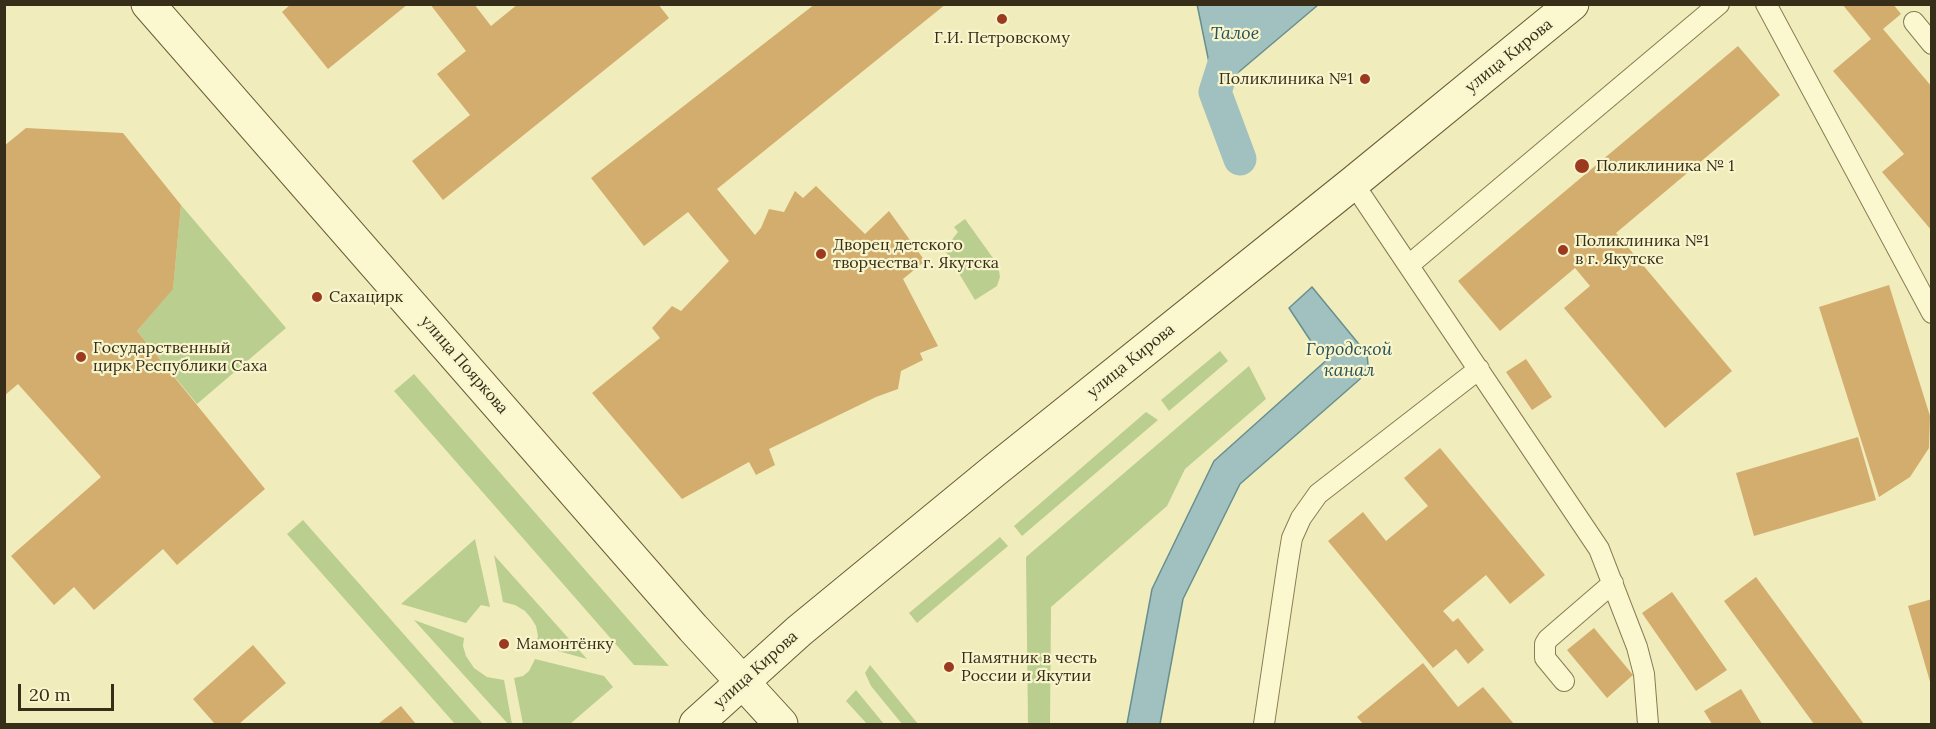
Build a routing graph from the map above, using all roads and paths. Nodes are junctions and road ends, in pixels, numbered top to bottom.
1 (148, 4) edge
2 (1719, 4) edge
3 (1766, 4) edge
4 (1561, 9) edge
5 (1914, 22) dead end
6 (1932, 44) edge
7 (1353, 183) junction
8 (1409, 266) junction
9 (1932, 313) edge
10 (1479, 369) junction
11 (1613, 583) junction
12 (742, 681) junction
13 (1564, 681) dead end
14 (696, 724) edge
15 (781, 724) edge
16 (1264, 724) edge
17 (1648, 724) edge

1 - 12 main road, улица Пояркова
2 - 8 lane
3 - 9 lane
4 - 7 main road, улица Кирова
5 - 6 lane
7 - 8 lane
7 - 12 main road, улица Кирова
8 - 10 lane
10 - 11 lane
10 - 16 lane
11 - 13 lane
11 - 17 lane
12 - 14 main road, улица Кирова
12 - 15 main road, улица Пояркова

